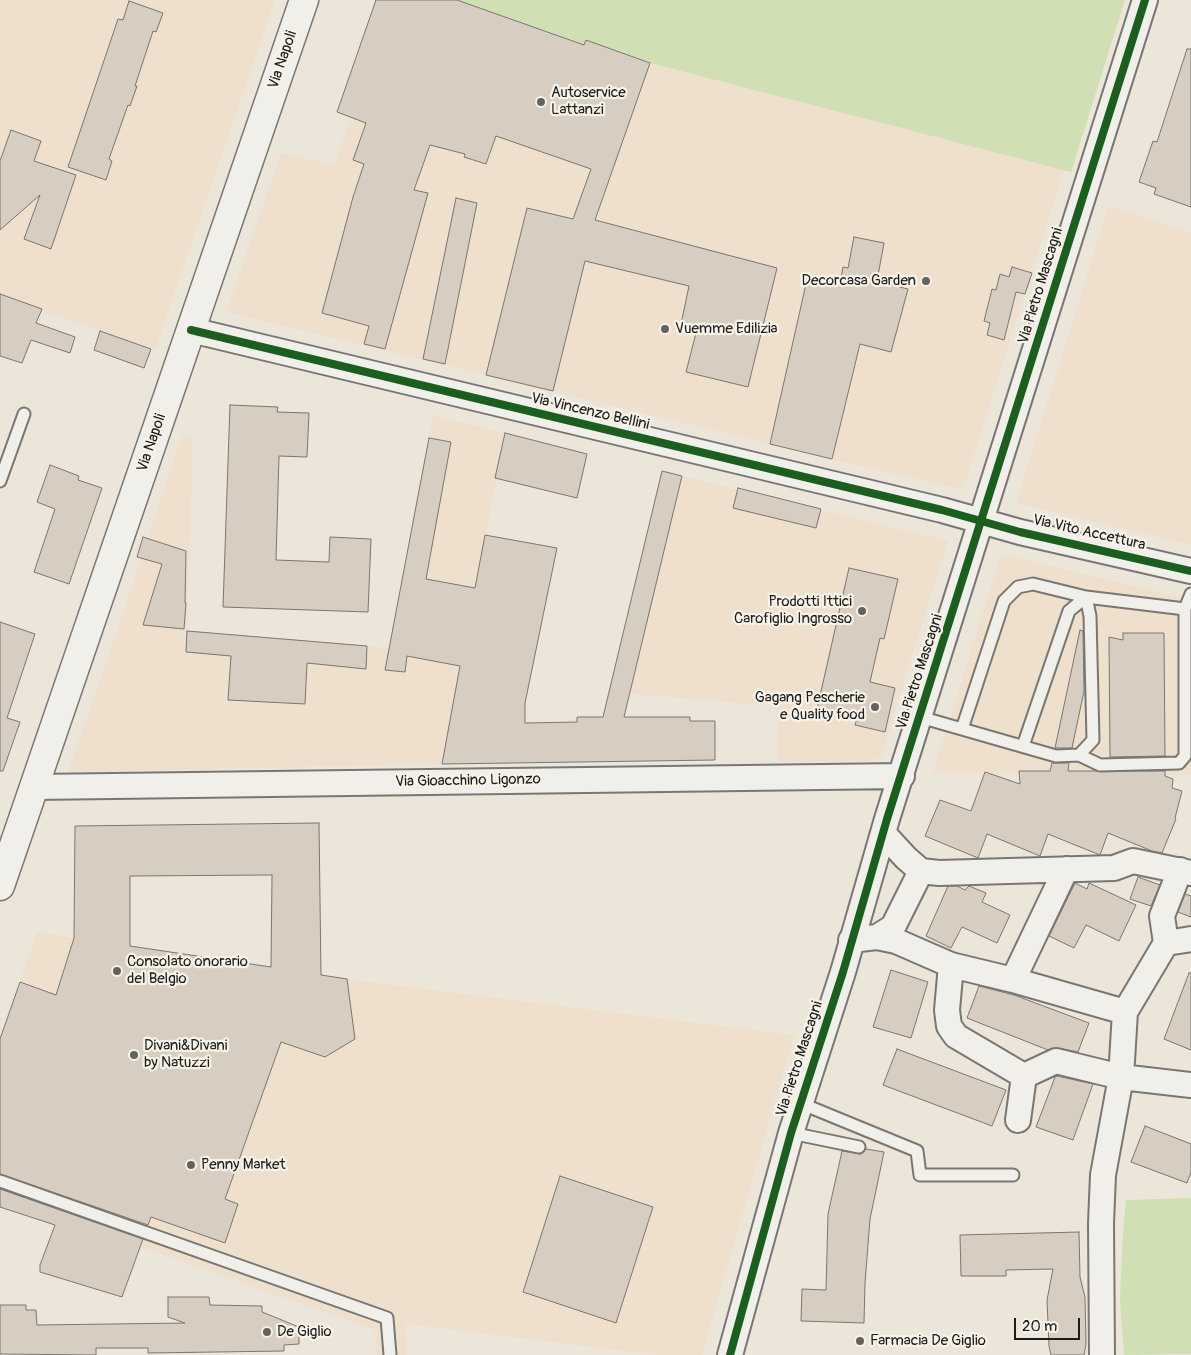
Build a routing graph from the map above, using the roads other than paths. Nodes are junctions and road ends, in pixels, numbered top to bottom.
1 (304, 0) edge
2 (1144, 0) edge
3 (191, 330) junction
4 (24, 414) dead end
5 (0, 481) edge
6 (982, 521) junction
7 (1191, 571) edge
8 (1191, 594) edge
9 (1086, 597) junction
10 (1185, 609) junction
11 (920, 717) junction
12 (962, 729) junction
13 (1024, 746) junction
14 (1079, 755) junction
15 (902, 776) junction
16 (34, 787) junction
17 (883, 833) junction
18 (1066, 869) junction
19 (921, 871) junction
20 (1186, 871) edge
21 (0, 886) edge
22 (877, 937) junction
23 (1191, 939) edge
24 (851, 940) junction
25 (1166, 943) junction
26 (951, 965) junction
27 (1013, 980) junction
28 (1125, 1012) junction
29 (1024, 1076) junction
30 (1121, 1077) junction
31 (1191, 1085) edge
32 (800, 1103) junction
33 (1018, 1120) dead end
34 (791, 1133) junction
35 (859, 1146) dead end
36 (1013, 1174) dead end
37 (0, 1181) edge
38 (390, 1355) edge
39 (730, 1355) edge
40 (1102, 1355) edge

1 - 3 main road, Via Napoli
2 - 6 street, Via Pietro Mascagni
3 - 6 street, Via Vincenzo Bellini
3 - 16 main road, Via Napoli
4 - 5 lane
6 - 7 street, Via Vito Accettura
6 - 11 street, Via Pietro Mascagni
8 - 10 lane
9 - 10 lane
9 - 12 lane
9 - 13 lane
9 - 14 lane
10 - 14 lane
11 - 12 lane
11 - 15 street, Via Pietro Mascagni
12 - 13 lane
13 - 14 lane
15 - 16 street, Via Gioacchino Ligonzo
15 - 17 street, Via Pietro Mascagni
16 - 21 main road, Via Napoli
17 - 19 street
17 - 24 street, Via Pietro Mascagni
18 - 19 street
18 - 20 street
18 - 27 street
19 - 22 street
20 - 25 street
22 - 24 street
22 - 26 street
23 - 25 street
24 - 32 street, Via Pietro Mascagni
25 - 28 street
26 - 27 street
26 - 29 street
27 - 28 street
28 - 30 street
29 - 30 street
29 - 33 street
30 - 31 street
30 - 40 street
32 - 34 street, Via Pietro Mascagni
32 - 36 lane
34 - 35 lane
34 - 39 street, Via Pietro Mascagni
37 - 38 lane

